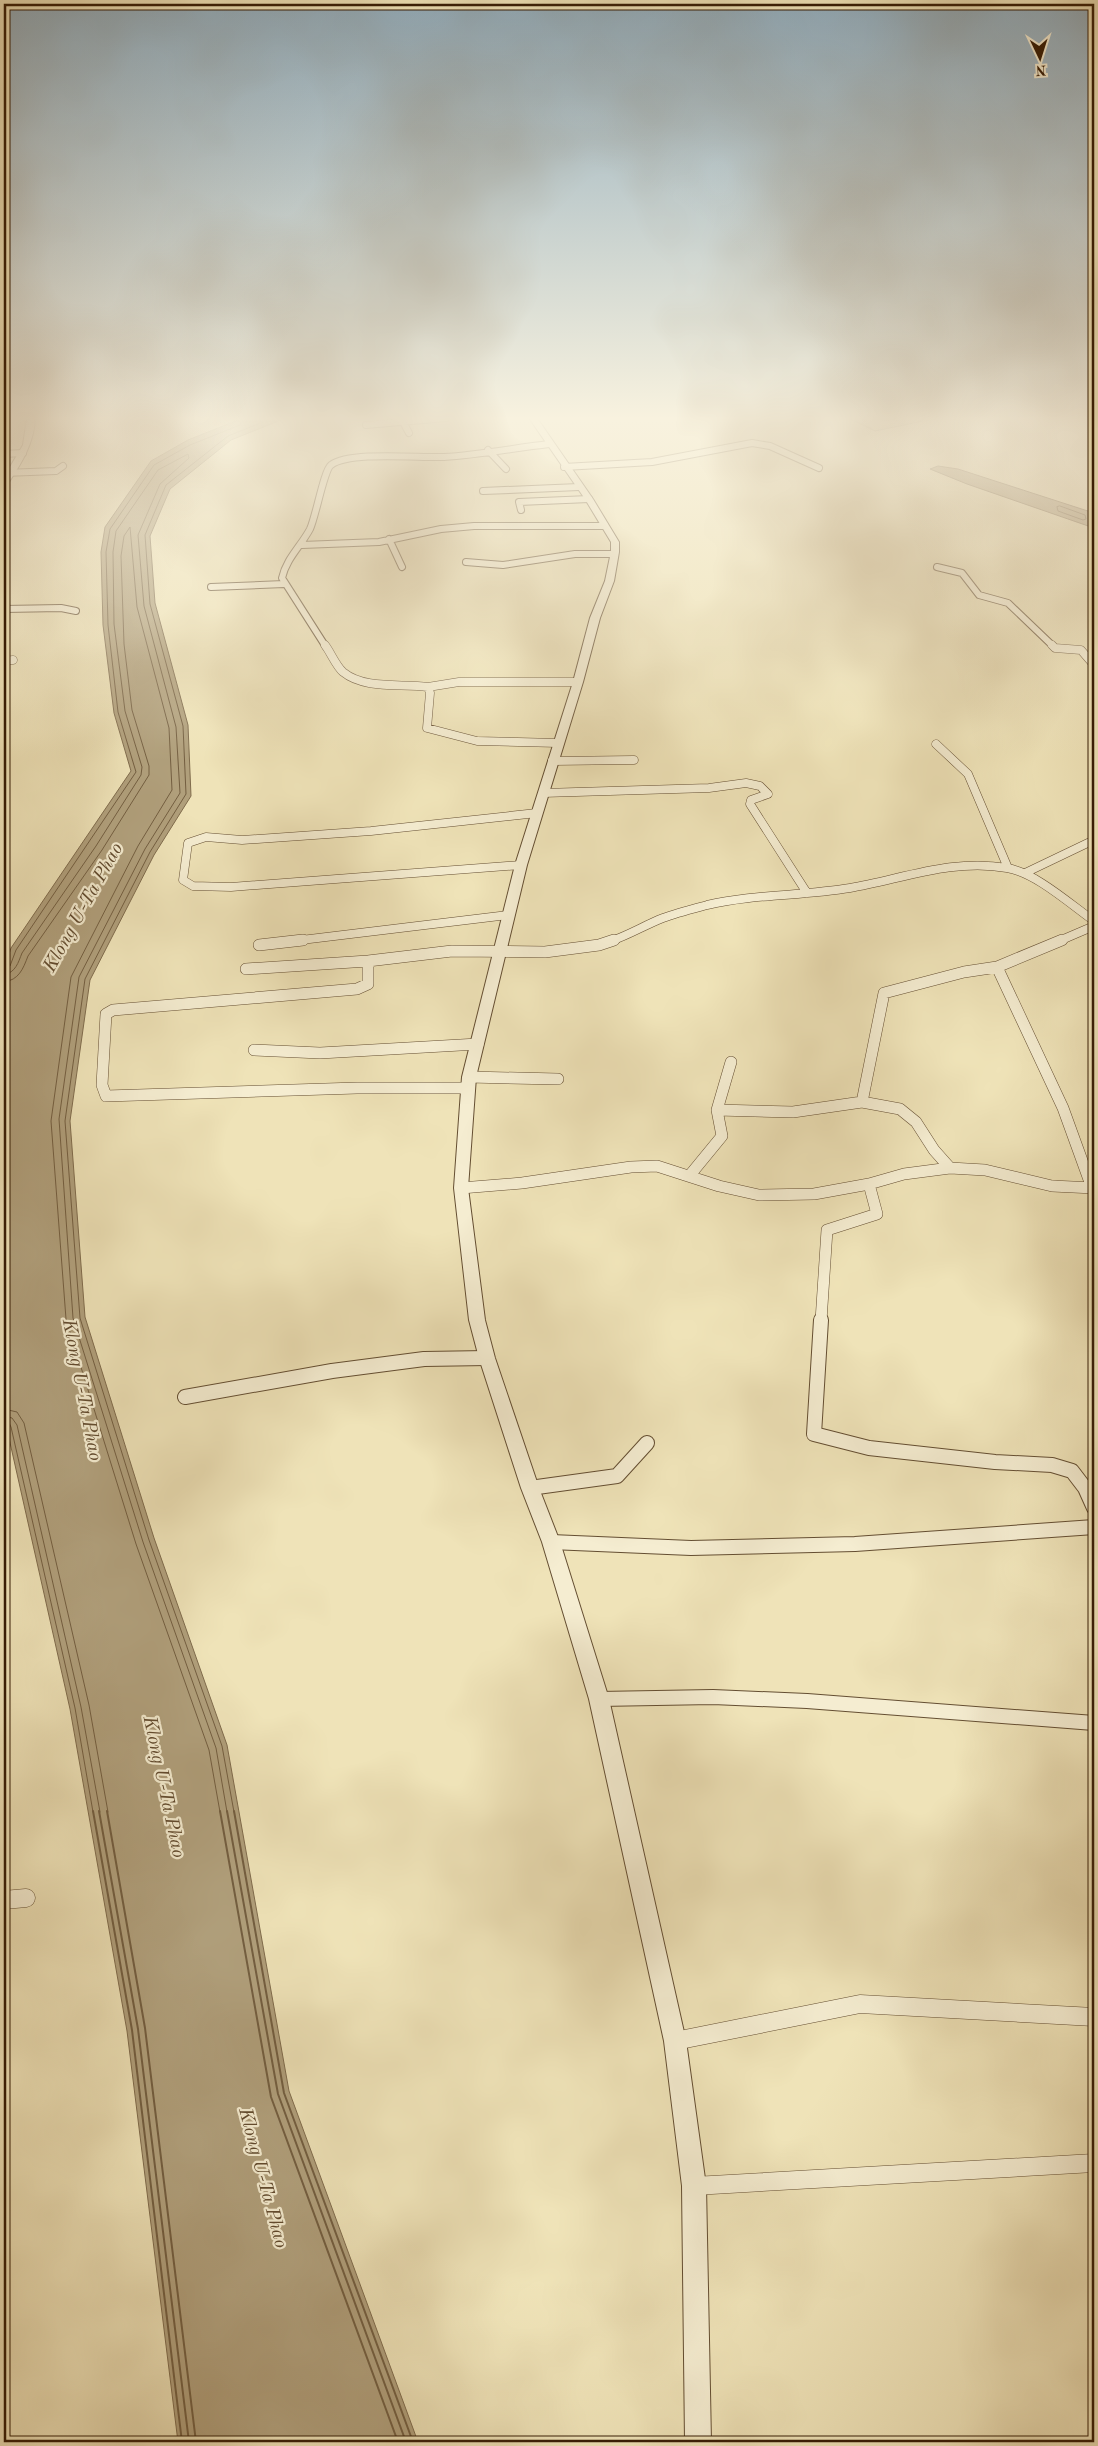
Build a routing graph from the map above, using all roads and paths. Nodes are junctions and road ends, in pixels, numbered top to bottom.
1 (308, 532) edge
2 (425, 532) edge
3 (609, 532) edge
4 (389, 539) junction
5 (302, 545) junction
6 (615, 554) junction
7 (466, 562) dead end
8 (402, 566) dead end
9 (937, 567) dead end
10 (284, 584) junction
11 (211, 587) dead end
12 (4, 609) edge
13 (76, 611) dead end
14 (13, 660) dead end
15 (4, 661) edge
16 (1094, 665) edge
17 (578, 682) junction
18 (428, 687) junction
19 (558, 743) junction
20 (936, 744) dead end
21 (634, 760) dead end
22 (552, 761) junction
23 (543, 793) junction
24 (537, 813) junction
25 (1094, 840) edge
26 (521, 865) junction
27 (1008, 868) junction
28 (1025, 873) junction
29 (807, 893) junction
30 (508, 915) junction
31 (1094, 921) edge
32 (1094, 926) edge
33 (259, 945) dead end
34 (500, 952) junction
35 (368, 961) junction
36 (997, 967) junction
37 (246, 969) dead end
38 (478, 1044) junction
39 (254, 1050) dead end
40 (731, 1062) dead end
41 (558, 1079) dead end
42 (469, 1082) junction
43 (862, 1102) junction
44 (717, 1110) junction
45 (950, 1168) junction
46 (690, 1175) junction
47 (869, 1184) junction
48 (461, 1188) junction
49 (1093, 1188) edge
50 (487, 1358) junction
51 (186, 1397) dead end
52 (647, 1443) dead end
53 (530, 1488) junction
54 (1094, 1508) edge
55 (1094, 1527) edge
56 (552, 1542) junction
57 (599, 1699) junction
58 (1094, 1723) edge
59 (26, 1898) dead end
60 (4, 1900) edge
61 (1094, 2017) edge
62 (674, 2041) junction
63 (1094, 2163) edge
64 (694, 2186) junction
65 (698, 2442) edge

1 - 5 street
2 - 4 street
3 - 6 street
4 - 5 street
4 - 8 street
5 - 10 street
6 - 7 street
6 - 17 street
9 - 16 street
10 - 11 street
10 - 18 street
12 - 13 street
14 - 15 street
17 - 18 street
17 - 19 street
18 - 19 street
19 - 22 street
20 - 27 street
21 - 22 street
22 - 23 street
23 - 24 street
23 - 29 street
24 - 26 street
24 - 26 street
25 - 28 street
26 - 30 street
27 - 28 street
27 - 29 street
28 - 31 street
29 - 34 street
30 - 33 street
30 - 34 street
32 - 36 street
34 - 35 street
34 - 38 street
35 - 37 street
35 - 42 street
36 - 43 street
36 - 49 street
38 - 39 street
38 - 42 street
40 - 44 street
41 - 42 street
42 - 48 street
43 - 44 street
43 - 45 street
44 - 46 street
45 - 47 street
45 - 49 street
46 - 47 street
46 - 48 street
47 - 54 street
48 - 50 street
50 - 51 street
50 - 53 street
52 - 53 street
53 - 56 street
55 - 56 street
56 - 57 street
57 - 58 street
57 - 62 street
59 - 60 street
61 - 62 street
62 - 64 street
63 - 64 street
64 - 65 street

